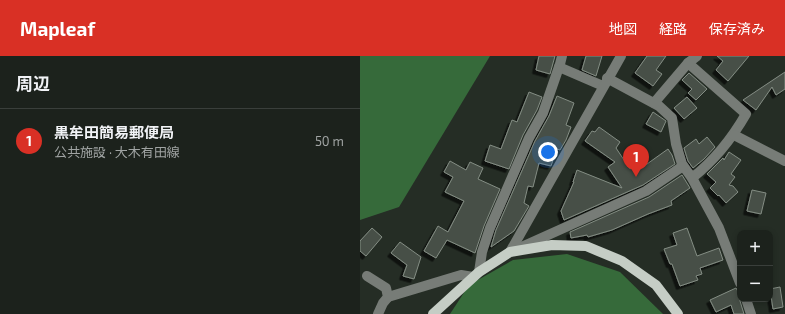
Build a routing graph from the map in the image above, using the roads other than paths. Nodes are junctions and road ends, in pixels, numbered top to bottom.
1 (562, 56) edge
2 (620, 56) edge
3 (697, 56) edge
4 (688, 63) junction
5 (559, 67) junction
6 (605, 82) junction
7 (654, 103) junction
8 (734, 135) junction
9 (785, 161) edge
10 (683, 166) junction
11 (692, 178) junction
12 (510, 252) junction
13 (476, 275) junction
14 (737, 275) edge
15 (367, 276) dead end
16 (388, 297) junction
17 (747, 302) edge
18 (378, 314) edge
19 (433, 314) edge
20 (678, 314) edge
21 (751, 314) edge

1 - 5 street
2 - 6 street
3 - 4 street
4 - 7 street
4 - 8 street
5 - 6 street
5 - 13 street
6 - 7 street
6 - 12 street
7 - 10 street
8 - 9 street
8 - 11 street
10 - 11 street
10 - 12 street
11 - 14 street
12 - 13 main road
12 - 20 main road
13 - 16 street
13 - 19 main road
15 - 16 street
16 - 18 street
17 - 21 street

